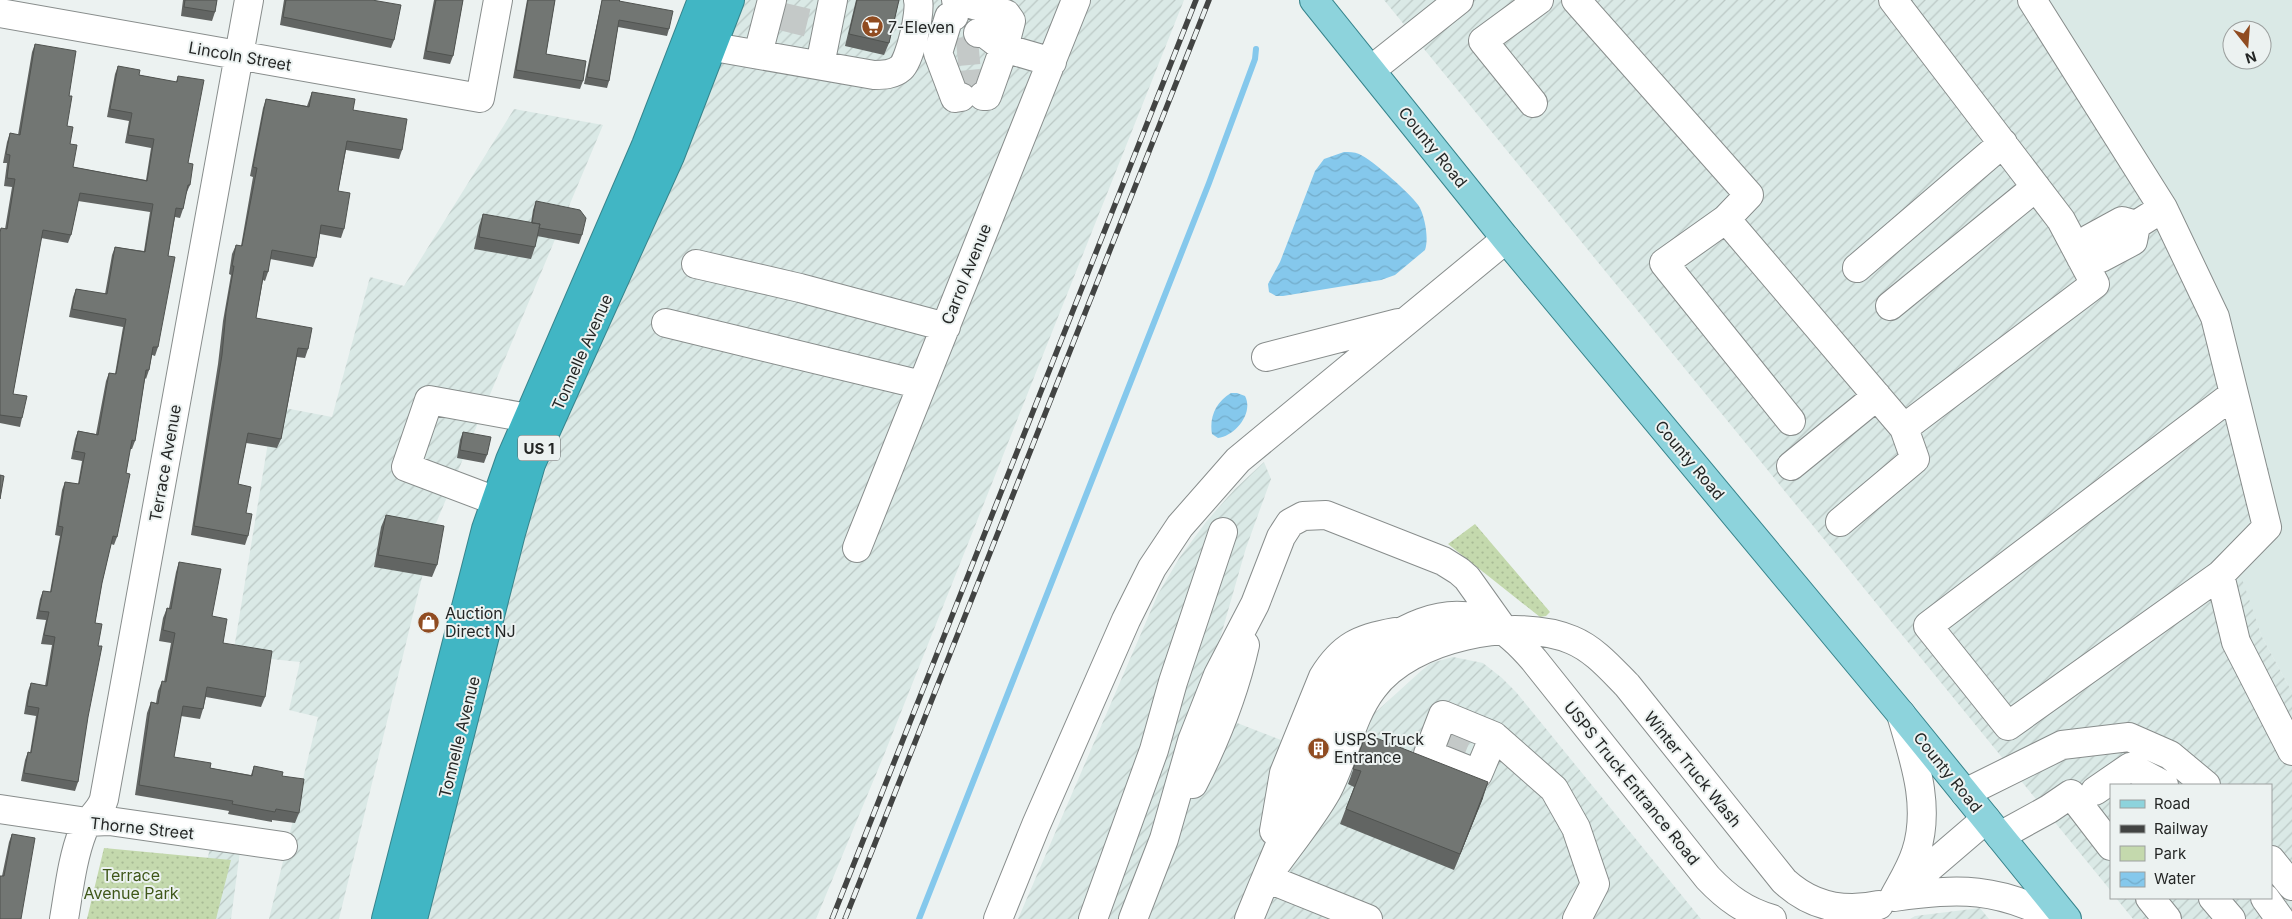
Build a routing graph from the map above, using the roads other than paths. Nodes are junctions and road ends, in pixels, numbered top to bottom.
1 (3, 0) edge
2 (249, 0) edge
3 (498, 0) edge
4 (702, 0) edge
5 (730, 0) edge
6 (918, 0) edge
7 (1076, 0) edge
8 (1314, 0) edge
9 (1459, 0) edge
10 (1539, 0) edge
11 (1576, 0) edge
12 (1893, 0) edge
13 (2032, 0) edge
14 (778, 6) edge
15 (0, 14) edge
16 (823, 14) edge
17 (910, 46) junction
18 (714, 47) junction
19 (968, 53) edge
20 (758, 54) junction
21 (239, 56) junction
22 (1052, 62) junction
23 (820, 66) junction
24 (1371, 70) junction
25 (1533, 103) dead end
26 (2003, 143) junction
27 (2036, 188) junction
28 (2163, 208) junction
29 (1726, 219) junction
30 (1506, 239) junction
31 (2083, 257) junction
32 (696, 264) dead end
33 (1857, 268) dead end
34 (1890, 306) dead end
35 (1407, 321) junction
36 (666, 323) dead end
37 (946, 326) junction
38 (1266, 357) dead end
39 (922, 385) junction
40 (2234, 394) junction
41 (1877, 396) junction
42 (528, 418) junction
43 (1791, 421) dead end
44 (1904, 428) junction
45 (1791, 466) dead end
46 (496, 501) junction
47 (1840, 522) dead end
48 (1223, 532) dead end
49 (857, 548) dead end
50 (2220, 575) junction
51 (1504, 630) junction
52 (1901, 714) junction
53 (1319, 748) junction
54 (1482, 750) junction
55 (2292, 751) edge
56 (2162, 784) edge
57 (2205, 784) edge
58 (1964, 793) junction
59 (2092, 795) edge
60 (0, 809) edge
61 (87, 822) junction
62 (1993, 828) junction
63 (2110, 843) edge
64 (283, 846) dead end
65 (2272, 861) edge
66 (1266, 878) junction
67 (2292, 886) edge
68 (2151, 899) edge
69 (2214, 899) edge
70 (2265, 899) edge
71 (1886, 901) junction
72 (1584, 917) edge
73 (64, 919) edge
74 (386, 919) edge
75 (413, 919) edge
76 (998, 919) edge
77 (1093, 919) edge
78 (1133, 919) edge
79 (1249, 919) edge
80 (1368, 919) edge
81 (1772, 919) edge
82 (1849, 919) edge
83 (2058, 919) edge
84 (2067, 919) edge
85 (2167, 919) edge
86 (2231, 919) edge
87 (2280, 919) edge

1 - 15 street
2 - 21 street, Terrace Avenue
3 - 21 street, Lincoln Street
4 - 42 highway, Tonnelle Avenue / US 1
5 - 18 highway, Tonnelle Avenue / US 1
6 - 17 street
7 - 22 street, Carrol Avenue
8 - 24 main road, County Road
9 - 24 street
10 - 25 street
11 - 29 street
12 - 26 street
13 - 28 street
14 - 20 street
15 - 21 street, Lincoln Street
16 - 23 street
17 - 19 street
17 - 23 street
18 - 20 street
18 - 75 highway, Tonnelle Avenue / US 1
19 - 22 street
20 - 23 street
21 - 61 street, Terrace Avenue
22 - 37 street, Carrol Avenue
24 - 30 main road, County Road
26 - 27 street
26 - 33 street
27 - 31 street
27 - 34 street
28 - 31 street
28 - 40 street
29 - 41 street
29 - 43 street
30 - 35 street
30 - 52 main road, County Road
31 - 44 street
32 - 37 street
35 - 38 street
35 - 76 street
36 - 39 street
37 - 39 street, Carrol Avenue
39 - 49 street, Carrol Avenue
40 - 50 street
40 - 50 street
41 - 44 street
41 - 45 street
42 - 46 highway, Tonnelle Avenue / US 1
42 - 46 street
44 - 47 street
46 - 74 highway, Tonnelle Avenue / US 1
48 - 77 street
50 - 55 street
51 - 53 street
51 - 53 street, USPS Truck Entrance Road
51 - 71 street, Winter Truck Wash
51 - 78 street, USPS Truck Entrance Road
51 - 81 street, USPS Truck Entrance Road
52 - 58 main road, County Road
52 - 71 street
53 - 66 street
54 - 54 street
54 - 72 street
56 - 59 street
57 - 58 street
58 - 62 main road, County Road
59 - 62 street
59 - 63 street
60 - 61 street, Thorne Street
61 - 64 street, Thorne Street
61 - 73 street, Terrace Avenue
62 - 71 street
62 - 84 main road, County Road
65 - 67 street
66 - 79 street
66 - 80 street
68 - 85 street
69 - 86 street
70 - 87 street
71 - 82 street
71 - 83 street, Winter Truck Wash

